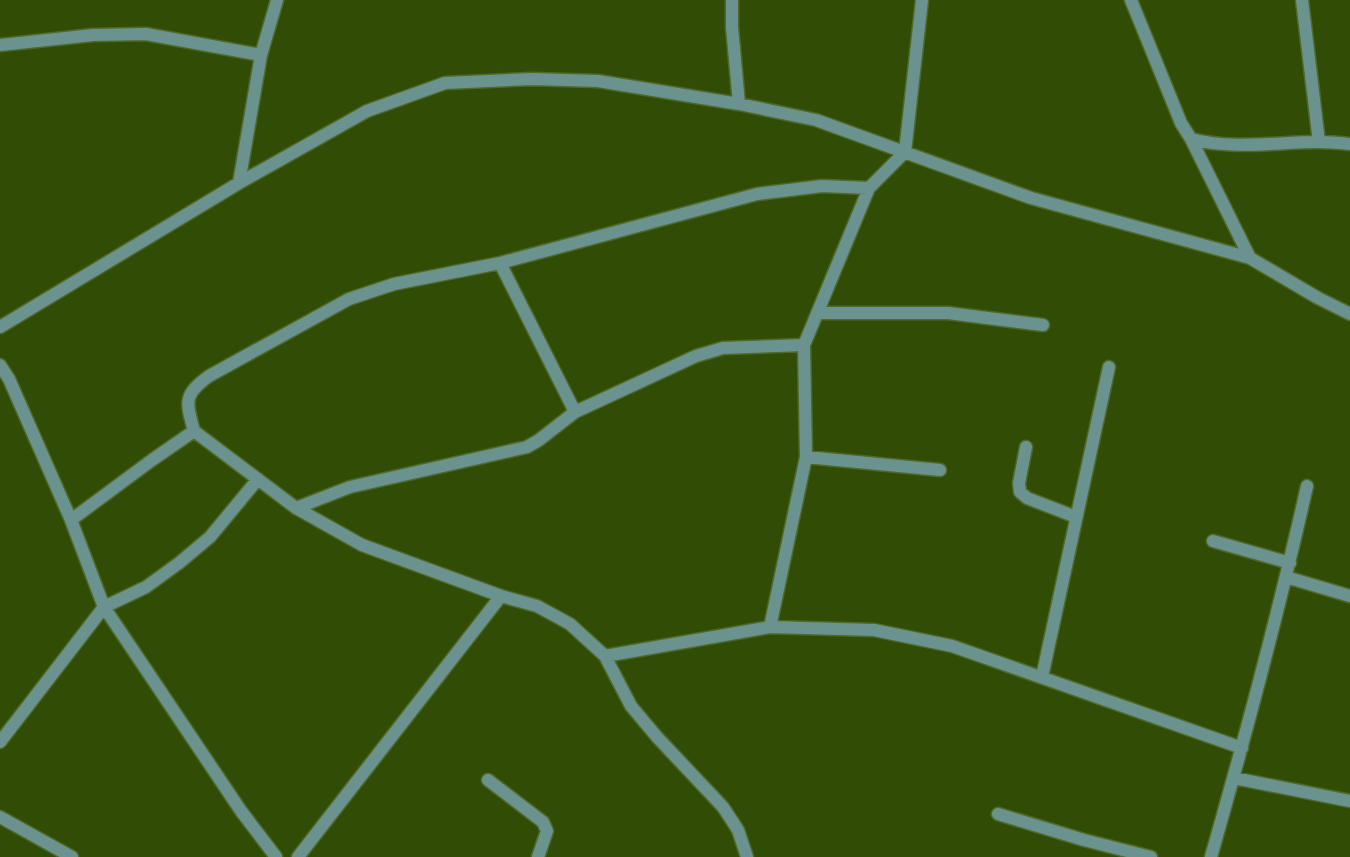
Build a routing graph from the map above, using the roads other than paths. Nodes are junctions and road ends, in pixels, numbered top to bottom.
1 (277, 0) edge
2 (732, 0) edge
3 (922, 0) edge
4 (1131, 0) edge
5 (1302, 0) edge
6 (0, 46) edge
7 (261, 55) junction
8 (740, 104) junction
9 (1191, 139) junction
10 (1319, 142) junction
11 (1350, 144) edge
12 (905, 152) junction
13 (239, 183) junction
14 (869, 188) junction
15 (1250, 258) junction
16 (500, 263) junction
17 (817, 313) junction
18 (1350, 314) edge
19 (1044, 325) dead end
20 (0, 327) edge
21 (804, 345) junction
22 (0, 365) edge
23 (1109, 367) dead end
24 (575, 412) junction
25 (194, 431) junction
26 (1026, 447) dead end
27 (806, 457) junction
28 (940, 470) dead end
29 (258, 480) junction
30 (1307, 486) dead end
31 (296, 508) junction
32 (1076, 517) junction
33 (70, 520) junction
34 (1213, 541) dead end
35 (1290, 563) junction
36 (1286, 578) junction
37 (501, 596) junction
38 (1350, 596) edge
39 (104, 607) junction
40 (770, 627) junction
41 (604, 656) junction
42 (1042, 677) junction
43 (0, 742) edge
44 (1242, 748) junction
45 (1234, 778) junction
46 (488, 780) dead end
47 (1350, 801) edge
48 (998, 814) dead end
49 (0, 817) edge
50 (72, 857) edge
51 (276, 857) edge
52 (298, 857) edge
53 (538, 857) edge
54 (746, 857) edge
55 (1151, 857) edge
56 (1211, 857) edge

1 - 7 street
2 - 8 street
3 - 12 street
4 - 9 street
5 - 10 street
6 - 7 street
7 - 13 street
8 - 12 street
8 - 13 street
9 - 10 street
9 - 15 street
10 - 11 street
12 - 14 street
12 - 15 street
13 - 20 street
14 - 16 street
14 - 17 street
15 - 18 street
16 - 24 street
16 - 25 street
17 - 19 street
17 - 21 street
21 - 24 street
21 - 27 street
22 - 33 street
23 - 32 street
24 - 31 street
25 - 29 street
25 - 33 street
26 - 32 street
27 - 28 street
27 - 40 street
29 - 31 street
29 - 39 street
30 - 35 street
31 - 37 street
32 - 42 street
33 - 39 street
34 - 35 street
35 - 36 street
36 - 38 street
36 - 44 street
37 - 41 street
37 - 52 street
39 - 43 street
39 - 51 street
40 - 41 street
40 - 42 street
41 - 54 street
42 - 44 street
44 - 45 street
45 - 47 street
45 - 56 street
46 - 53 street
48 - 55 street
49 - 50 street

